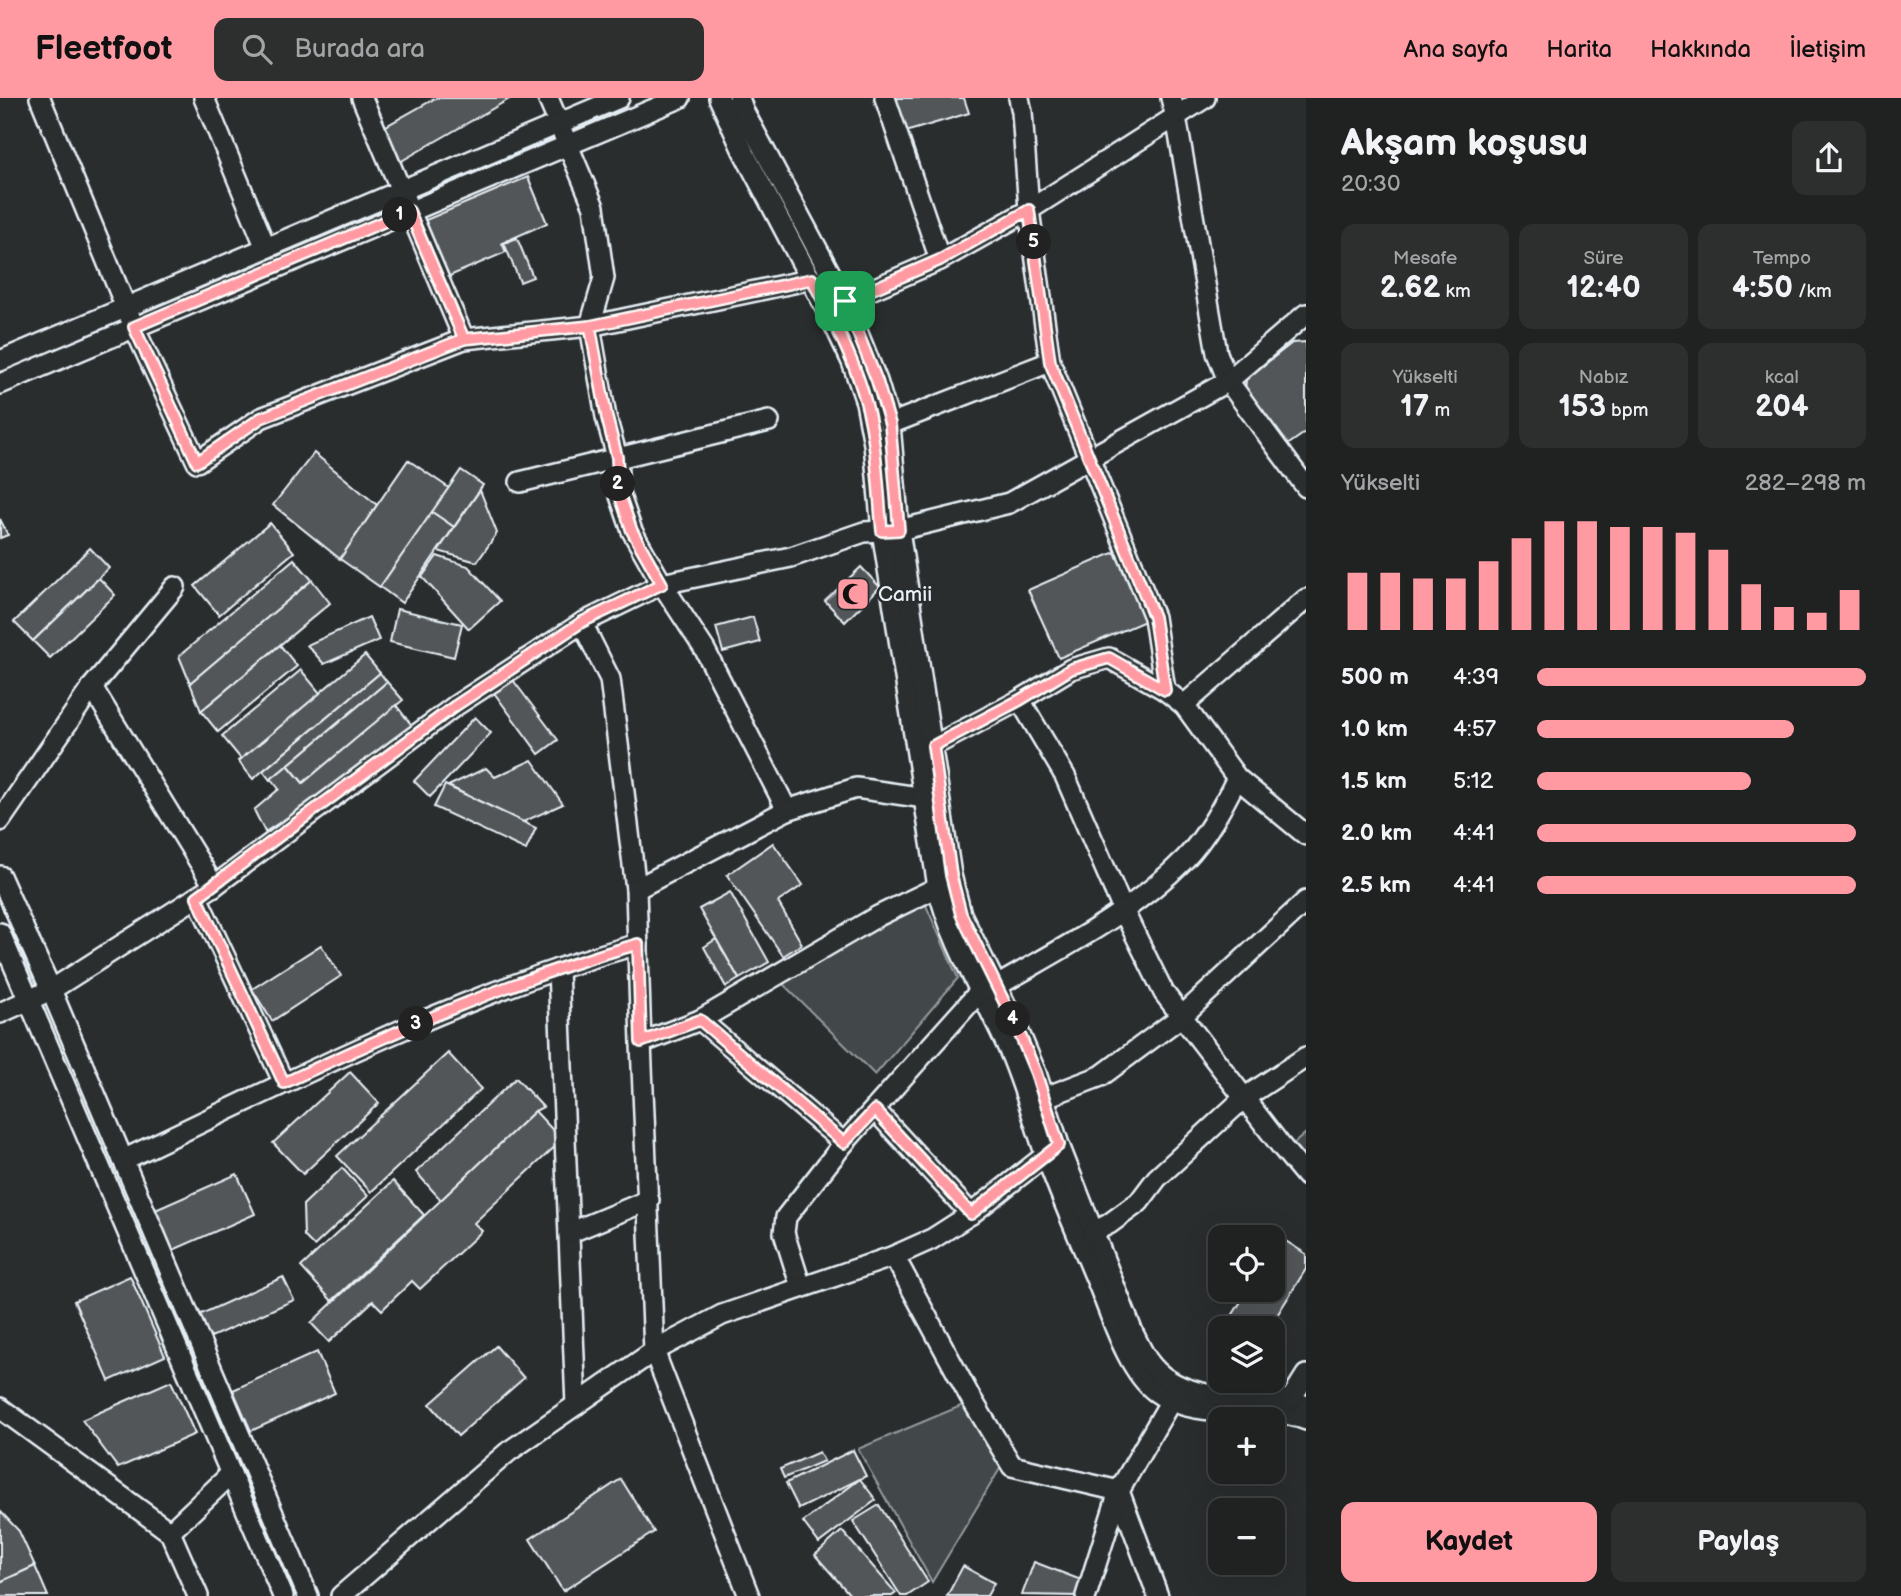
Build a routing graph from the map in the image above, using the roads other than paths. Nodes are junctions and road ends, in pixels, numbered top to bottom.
1 (40, 98) edge
2 (204, 98) edge
3 (362, 98) edge
4 (548, 98) edge
5 (619, 98) edge
6 (680, 98) edge
7 (719, 98) edge
8 (739, 98) edge
9 (885, 98) edge
10 (1018, 98) edge
11 (1171, 98) edge
12 (1205, 98) edge
13 (1176, 117) junction
14 (559, 124) junction
15 (568, 145) junction
16 (401, 190) junction
17 (1029, 210) junction
18 (409, 211) junction
19 (266, 248) junction
20 (940, 260) junction
21 (812, 279) junction
22 (845, 301) junction
23 (126, 308) junction
24 (1306, 314) edge
25 (590, 326) junction
26 (134, 327) junction
27 (464, 339) junction
28 (0, 361) edge
29 (1050, 362) junction
30 (1228, 382) junction
31 (0, 384) edge
32 (769, 421) dead end
33 (890, 424) junction
34 (617, 457) junction
35 (1089, 460) junction
36 (520, 482) dead end
37 (1306, 487) edge
38 (891, 530) junction
39 (662, 584) junction
40 (175, 587) dead end
41 (1306, 599) edge
42 (582, 622) junction
43 (92, 687) junction
44 (1165, 690) junction
45 (1020, 700) junction
46 (1184, 705) junction
47 (933, 746) junction
48 (1237, 778) junction
49 (925, 798) junction
50 (787, 810) junction
51 (0, 821) edge
52 (1306, 835) edge
53 (0, 876) edge
54 (214, 886) junction
55 (938, 887) junction
56 (636, 889) junction
57 (197, 897) junction
58 (1306, 901) edge
59 (1124, 912) junction
60 (0, 933) edge
61 (638, 944) junction
62 (558, 969) junction
63 (989, 988) junction
64 (51, 990) junction
65 (29, 999) junction
66 (0, 1013) edge
67 (1182, 1016) junction
68 (700, 1020) junction
69 (641, 1042) junction
70 (1306, 1057) edge
71 (284, 1083) junction
72 (1043, 1098) junction
73 (1244, 1098) junction
74 (875, 1110) junction
75 (844, 1143) junction
76 (1052, 1150) junction
77 (122, 1160) junction
78 (1306, 1176) edge
79 (649, 1200) junction
80 (971, 1214) junction
81 (1093, 1232) junction
82 (569, 1234) junction
83 (894, 1256) junction
84 (801, 1287) junction
85 (654, 1350) junction
86 (1306, 1375) edge
87 (1176, 1394) junction
88 (1299, 1403) edge
89 (576, 1405) junction
90 (0, 1408) edge
91 (1306, 1420) edge
92 (231, 1474) junction
93 (1119, 1491) junction
94 (170, 1532) junction
95 (198, 1596) edge
96 (283, 1596) edge
97 (308, 1596) edge
98 (341, 1596) edge
99 (749, 1596) edge
100 (1086, 1596) edge
101 (1158, 1596) edge

1 - 23 street
2 - 19 street
3 - 16 street
4 - 14 street
5 - 14 street
6 - 15 street
7 - 21 street
8 - 22 street
9 - 20 street
10 - 17 street
11 - 13 street
12 - 13 street
13 - 17 street
13 - 30 street
14 - 15 street
14 - 16 street
15 - 18 street
15 - 25 street
16 - 18 street
16 - 19 street
17 - 20 street
17 - 29 street
18 - 26 street
18 - 27 street
19 - 23 street
20 - 22 street
21 - 25 street
21 - 38 street
22 - 33 street
23 - 26 street
23 - 28 street
24 - 30 street
25 - 27 street
25 - 34 street
26 - 27 street
26 - 31 street
29 - 33 street
29 - 35 street
30 - 35 street
30 - 37 street
32 - 34 street
33 - 38 street
34 - 36 street
34 - 39 street
35 - 38 street
35 - 44 street
38 - 39 street
38 - 47 street
38 - 49 street
39 - 42 street
39 - 50 street
40 - 43 street
41 - 46 street
42 - 54 street
42 - 56 street
43 - 51 street
43 - 54 street
44 - 45 street
44 - 46 street
45 - 47 street
45 - 59 street
46 - 48 street
47 - 63 street
48 - 52 street
48 - 59 street
49 - 50 street
49 - 55 street
50 - 56 street
53 - 64 street
54 - 57 street
55 - 63 street
55 - 68 street
56 - 61 street
57 - 64 street
57 - 71 street
58 - 67 street
59 - 63 street
59 - 67 street
60 - 65 street
61 - 62 street
61 - 69 street
62 - 71 street
62 - 82 street
63 - 72 street
63 - 74 street
63 - 76 street
64 - 65 street
64 - 77 street
65 - 66 street
65 - 92 street
67 - 72 street
67 - 73 street
68 - 69 street
68 - 75 street
69 - 79 street
70 - 73 street
71 - 77 street
72 - 76 street
73 - 78 street
73 - 81 street
74 - 75 street
74 - 80 street
75 - 84 street
76 - 80 street
76 - 81 street
76 - 87 street
77 - 97 street
79 - 82 street
79 - 85 street
80 - 83 street
81 - 87 street
82 - 89 street
83 - 84 street
83 - 93 street
84 - 85 street
85 - 89 street
85 - 99 street
86 - 88 street
87 - 88 street
87 - 91 street
87 - 93 street
89 - 98 street
90 - 94 street
92 - 94 street
92 - 96 street
93 - 100 street
93 - 101 street
94 - 95 street

